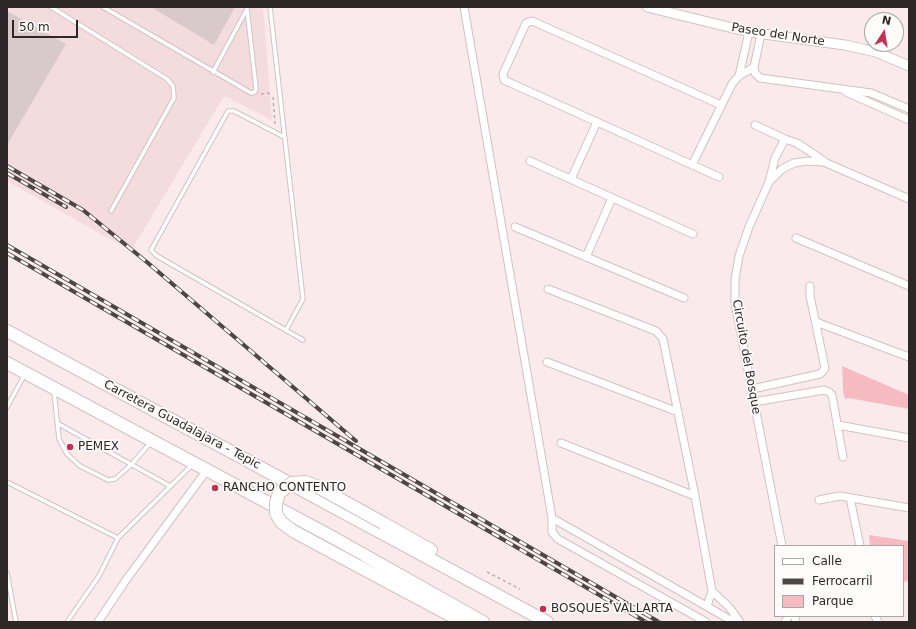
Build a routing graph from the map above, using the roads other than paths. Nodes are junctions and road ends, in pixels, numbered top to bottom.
1 (51, 7) edge
2 (103, 7) edge
3 (270, 7) edge
4 (464, 7) edge
5 (647, 7) edge
6 (247, 8) edge
7 (749, 32) junction
8 (761, 34) junction
9 (909, 66) edge
10 (754, 68) junction
11 (213, 72) junction
12 (739, 76) junction
13 (841, 89) junction
14 (721, 105) junction
15 (909, 109) edge
16 (909, 120) edge
17 (598, 122) junction
18 (755, 125) dead end
19 (284, 138) junction
20 (785, 139) junction
21 (530, 161) dead end
22 (824, 162) junction
23 (692, 165) junction
24 (719, 177) dead end
25 (571, 179) junction
26 (769, 182) junction
27 (612, 198) junction
28 (909, 199) edge
29 (111, 211) dead end
30 (515, 227) dead end
31 (693, 234) dead end
32 (796, 238) dead end
33 (586, 257) junction
34 (810, 286) dead end
35 (909, 286) edge
36 (548, 289) dead end
37 (684, 298) dead end
38 (816, 322) junction
39 (286, 330) junction
40 (7, 331) edge
41 (303, 340) dead end
42 (909, 357) edge
43 (547, 362) dead end
44 (7, 363) edge
45 (25, 373) junction
46 (54, 388) junction
47 (752, 389) junction
48 (12, 397) junction
49 (7, 398) edge
50 (754, 402) junction
51 (7, 407) edge
52 (678, 412) junction
53 (57, 423) junction
54 (838, 425) junction
55 (909, 438) edge
56 (152, 441) junction
57 (561, 443) dead end
58 (843, 457) dead end
59 (194, 463) junction
60 (132, 464) junction
61 (207, 470) junction
62 (7, 482) edge
63 (170, 486) junction
64 (696, 496) junction
65 (850, 498) junction
66 (819, 500) dead end
67 (909, 508) edge
68 (552, 518) junction
69 (118, 538) junction
70 (782, 545) edge
71 (860, 545) edge
72 (7, 573) edge
73 (712, 591) junction
74 (707, 606) junction
75 (520, 608) junction
76 (16, 622) edge
77 (67, 622) edge
78 (98, 622) edge
79 (463, 622) edge
80 (484, 622) edge
81 (547, 622) edge
82 (706, 622) edge
83 (734, 622) edge
84 (740, 622) edge

1 - 29 lane
2 - 11 lane
3 - 19 lane
4 - 68 street
5 - 7 street, Paseo del Norte
6 - 11 lane
6 - 11 lane
7 - 8 street, Paseo del Norte
7 - 12 street
8 - 9 street, Paseo del Norte
8 - 10 street
10 - 12 street
10 - 13 street
12 - 14 street
13 - 15 street
13 - 16 street
14 - 17 street
14 - 23 street
17 - 23 street
17 - 25 street
18 - 20 street
19 - 39 lane
19 - 39 lane
20 - 22 street
20 - 26 street
21 - 25 street
22 - 26 street, Circuito del Bosque
22 - 28 street, Circuito del Bosque
23 - 24 street
25 - 27 street
26 - 47 street, Circuito del Bosque
27 - 31 street
27 - 33 street
30 - 33 street
32 - 35 street
33 - 37 street
34 - 38 street
36 - 52 street
38 - 42 street
38 - 47 street
39 - 41 lane
40 - 75 highway, Carretera Guadalajara - Tepic
43 - 52 street
44 - 45 highway
45 - 46 highway
45 - 48 lane
46 - 53 lane
46 - 56 highway
47 - 50 street, Circuito del Bosque
48 - 49 lane
48 - 51 lane
50 - 54 street
50 - 70 street, Circuito del Bosque
52 - 64 street
53 - 60 lane
53 - 60 lane
54 - 55 street
54 - 58 street
56 - 59 highway
56 - 60 lane
57 - 64 street
59 - 61 highway
59 - 63 lane
60 - 63 lane
61 - 78 street
61 - 80 highway
62 - 69 lane
63 - 69 lane
64 - 73 street
65 - 66 street
65 - 67 street
65 - 71 street
68 - 74 street
68 - 82 street
69 - 77 lane
72 - 76 lane
73 - 74 street
73 - 84 street
74 - 83 street
75 - 79 highway, bridge
75 - 81 highway, Carretera Guadalajara - Tepic

